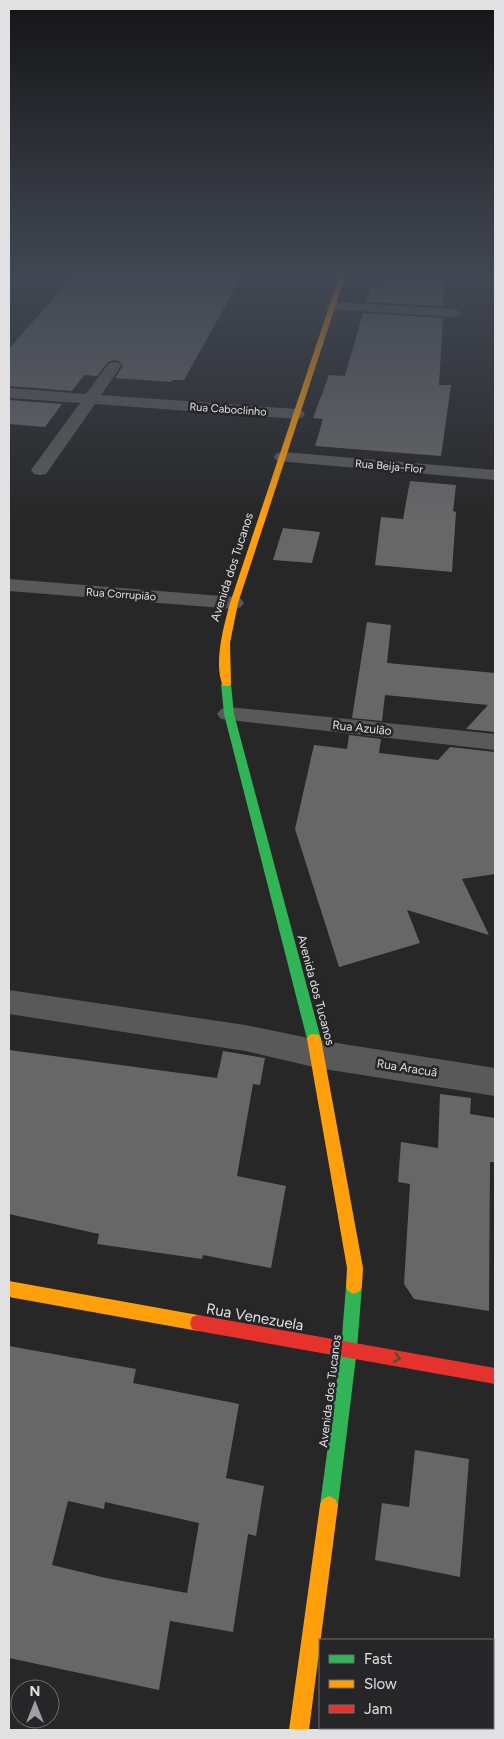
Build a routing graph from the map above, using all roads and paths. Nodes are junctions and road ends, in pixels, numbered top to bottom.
1 (316, 358) edge
2 (114, 366) dead end
3 (9, 393) edge
4 (90, 399) junction
5 (297, 414) junction
6 (283, 457) junction
7 (40, 470) dead end
8 (495, 475) edge
9 (9, 585) edge
10 (234, 603) junction
11 (229, 714) junction
12 (495, 742) edge
13 (9, 1002) edge
14 (318, 1054) junction
15 (495, 1082) edge
16 (9, 1289) edge
17 (350, 1350) junction
18 (495, 1376) edge
19 (299, 1730) edge

1 - 5 street, Avenida dos Tucanos
2 - 4 street
3 - 4 street, Rua Caboclinho
4 - 5 street, Rua Caboclinho
4 - 7 street
5 - 6 street, Avenida dos Tucanos
6 - 8 street, Rua Beija-Flor
6 - 10 street, Avenida dos Tucanos
9 - 10 street, Rua Corrupião
10 - 11 street, Avenida dos Tucanos
11 - 12 street, Rua Azulão
11 - 14 street, Avenida dos Tucanos
13 - 14 street, Rua Aracuã
14 - 15 street, Rua Aracuã
14 - 17 street, Avenida dos Tucanos
16 - 17 street, Rua Venezuela
17 -> 18 street, Rua Venezuela
17 - 19 street, Avenida dos Tucanos

